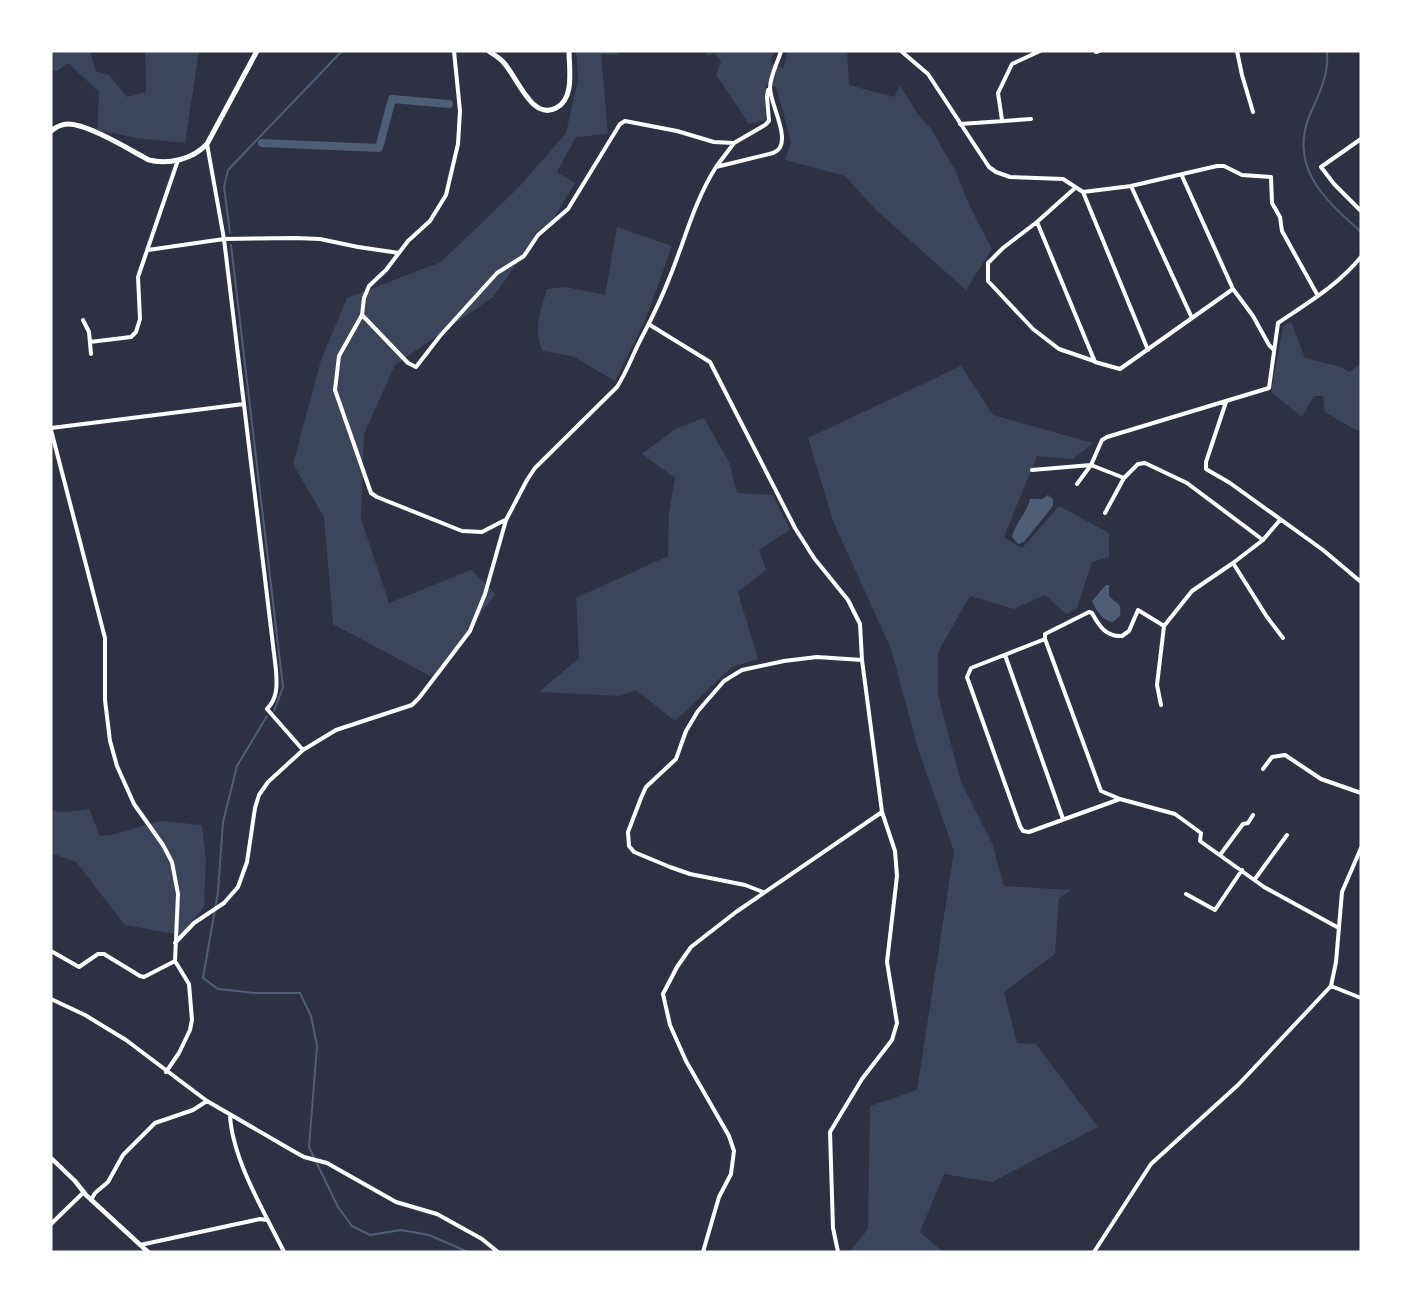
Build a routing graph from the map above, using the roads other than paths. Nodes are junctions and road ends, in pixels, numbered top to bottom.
1 (257, 51) edge
2 (454, 51) edge
3 (489, 51) edge
4 (569, 51) edge
5 (782, 51) edge
6 (901, 51) edge
7 (1040, 51) edge
8 (1237, 51) edge
9 (770, 85) junction
10 (1253, 112) dead end
11 (1031, 118) dead end
12 (1002, 120) junction
13 (960, 124) junction
14 (51, 131) edge
15 (1361, 139) edge
16 (734, 143) junction
17 (207, 144) junction
18 (179, 159) junction
19 (716, 168) junction
20 (1182, 176) junction
21 (1131, 186) junction
22 (1076, 188) junction
23 (1083, 192) junction
24 (1361, 211) edge
25 (1037, 222) junction
26 (224, 239) junction
27 (148, 250) junction
28 (399, 253) junction
29 (1361, 257) edge
30 (1233, 289) junction
31 (1318, 296) junction
32 (362, 315) junction
33 (1191, 318) junction
34 (83, 320) dead end
35 (650, 325) junction
36 (90, 342) junction
37 (1148, 350) junction
38 (1274, 350) junction
39 (92, 354) dead end
40 (1095, 362) junction
41 (1226, 401) junction
42 (244, 404) junction
43 (51, 429) edge
44 (1091, 465) junction
45 (1032, 470) dead end
46 (1124, 478) junction
47 (1077, 484) dead end
48 (1105, 513) dead end
49 (506, 520) junction
50 (1280, 520) junction
51 (1263, 540) junction
52 (1233, 563) junction
53 (1361, 582) edge
54 (1164, 626) junction
55 (1283, 638) dead end
56 (1045, 639) junction
57 (1005, 655) junction
58 (862, 660) junction
59 (1161, 705) dead end
60 (303, 750) junction
61 (1263, 769) dead end
62 (1361, 793) edge
63 (1120, 799) junction
64 (882, 812) junction
65 (1253, 815) dead end
66 (1063, 819) junction
67 (1287, 835) dead end
68 (1361, 848) edge
69 (1220, 855) junction
70 (1242, 870) junction
71 (1255, 879) junction
72 (763, 892) junction
73 (1186, 894) dead end
74 (1337, 927) junction
75 (175, 943) junction
76 (51, 951) edge
77 (175, 961) junction
78 (1331, 986) junction
79 (1361, 998) edge
80 (51, 999) edge
81 (166, 1072) junction
82 (207, 1101) junction
83 (230, 1115) junction
84 (51, 1158) edge
85 (84, 1192) junction
86 (91, 1200) junction
87 (268, 1220) junction
88 (51, 1224) edge
89 (140, 1245) junction
90 (148, 1252) edge
91 (284, 1252) edge
92 (498, 1252) edge
93 (703, 1252) edge
94 (838, 1252) edge
95 (1094, 1252) edge

1 - 17 main road
2 - 28 street
3 - 4 main road
5 - 9 street
6 - 13 street
7 - 12 street
8 - 10 street
9 - 16 street
9 - 19 street
11 - 12 street
12 - 13 street
13 - 22 street
14 - 18 main road
15 - 24 street
16 - 19 street
16 - 32 street
17 - 18 main road
17 - 26 street
18 - 27 street
19 - 35 street
20 - 21 street
20 - 30 street
20 - 31 street
21 - 23 street
21 - 33 street
22 - 23 street
22 - 25 street
23 - 37 street
25 - 40 street
25 - 40 street
26 - 27 street
26 - 28 street
26 - 42 street
27 - 36 street
28 - 32 street
29 - 31 street
30 - 33 street
30 - 38 street
31 - 38 street
32 - 49 street
33 - 37 street
34 - 36 street
35 - 49 street
35 - 58 street
36 - 39 street
37 - 40 street
38 - 41 street
41 - 44 street
41 - 50 street
42 - 43 street
42 - 60 street
43 - 75 street
44 - 45 street
44 - 46 street
44 - 47 street
46 - 48 street
46 - 51 street
49 - 60 street
50 - 51 street
50 - 53 street
51 - 52 street
52 - 54 street
52 - 55 street
54 - 56 street
54 - 59 street
56 - 57 street
56 - 63 street
57 - 66 street
57 - 66 street
58 - 64 street
58 - 72 street
60 - 75 street
61 - 62 street
63 - 66 street
63 - 69 street
64 - 72 street
64 - 94 street
65 - 69 street
67 - 71 street
68 - 74 street
69 - 70 street
70 - 71 street
70 - 73 street
71 - 74 street
72 - 93 street
74 - 78 street
75 - 77 street
76 - 77 street
77 - 81 street
78 - 79 street
78 - 95 street
80 - 81 street
81 - 82 street
82 - 83 street
82 - 86 street
83 - 87 street
83 - 92 street
84 - 85 street
85 - 86 street
85 - 88 street
86 - 89 street
87 - 89 street
87 - 91 street
89 - 90 street

